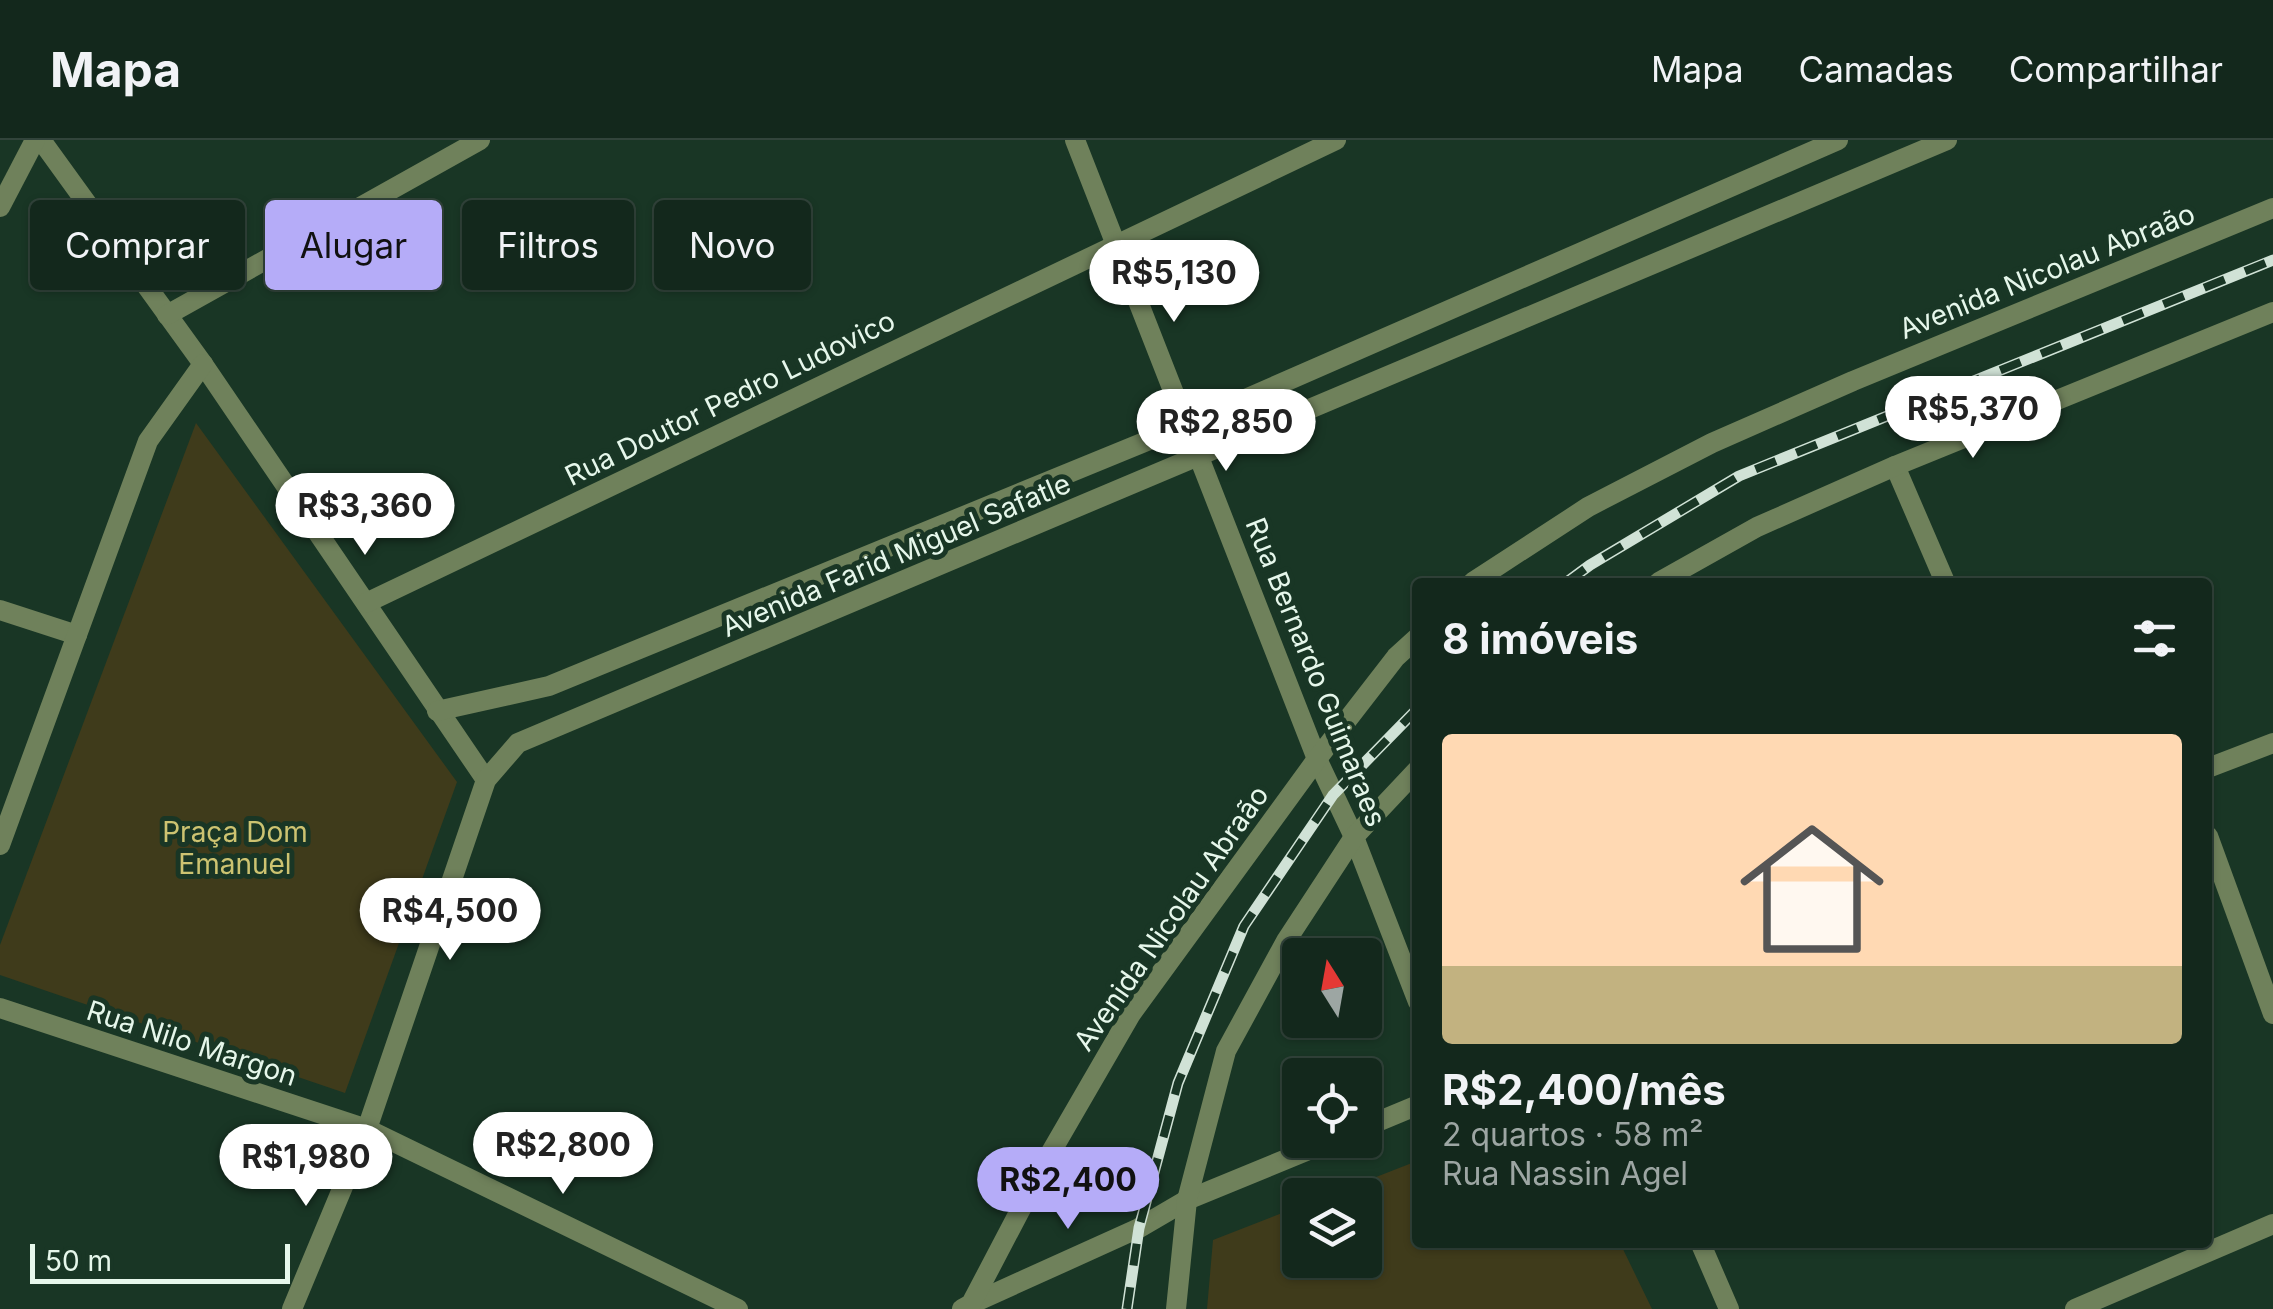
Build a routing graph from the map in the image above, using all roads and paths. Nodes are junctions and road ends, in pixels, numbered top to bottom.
1 (38, 140) edge
2 (480, 140) edge
3 (1076, 140) edge
4 (1336, 140) edge
5 (1838, 140) edge
6 (1947, 140) edge
7 (0, 207) edge
8 (2273, 208) edge
9 (1116, 244) junction
10 (2273, 312) edge
11 (167, 314) junction
12 (203, 364) junction
13 (1186, 425) junction
14 (1200, 458) junction
15 (1895, 466) junction
16 (1480, 578) edge
17 (1665, 578) edge
18 (1944, 578) edge
19 (366, 603) junction
20 (0, 610) edge
21 (76, 635) junction
22 (1412, 642) edge
23 (436, 711) junction
24 (2273, 743) edge
25 (1317, 758) junction
26 (2212, 766) edge
27 (1412, 775) edge
28 (486, 780) junction
29 (1354, 837) junction
30 (0, 845) edge
31 (2212, 847) edge
32 (1412, 987) edge
33 (0, 1008) edge
34 (2273, 1014) edge
35 (1412, 1107) edge
36 (1382, 1120) edge
37 (367, 1129) junction
38 (1289, 1158) edge
39 (1186, 1200) junction
40 (2273, 1224) edge
41 (1703, 1248) edge
42 (966, 1307) edge
43 (292, 1309) edge
44 (738, 1309) edge
45 (1176, 1309) edge
46 (1729, 1309) edge
47 (2074, 1309) edge

1 - 7 street
1 - 11 street
2 - 11 street
3 - 9 street, Rua Bernardo Guimaraes
4 - 9 street, Rua Doutor Pedro Ludovico
5 - 13 street, Avenida Farid Miguel Safatle
6 - 14 street, Avenida Farid Miguel Safatle
8 - 16 street, Avenida Nicolau Abraão
9 - 13 street, Rua Bernardo Guimaraes
9 - 19 street, Rua Doutor Pedro Ludovico
10 - 15 street
11 - 12 street
12 - 19 street
12 - 21 street
13 - 14 street, Rua Bernardo Guimaraes
13 - 23 street, Avenida Farid Miguel Safatle
14 - 25 street, Rua Bernardo Guimaraes
14 - 28 street, Avenida Farid Miguel Safatle
15 - 17 street
15 - 18 street
19 - 23 street
20 - 21 street
21 - 30 street
22 - 25 street, Avenida Nicolau Abraão
23 - 28 street
24 - 26 street
25 - 29 street, Rua Bernardo Guimaraes
25 - 42 street, Avenida Nicolau Abraão
27 - 29 street
28 - 37 street
29 - 32 street, Rua Bernardo Guimaraes
29 - 39 street
31 - 34 street
33 - 37 street, Rua Nilo Margon
35 - 36 street
37 - 43 street
37 - 44 street, Rua Nilo Margon
38 - 39 street
39 - 42 street
39 - 45 street
40 - 47 street
41 - 46 street

